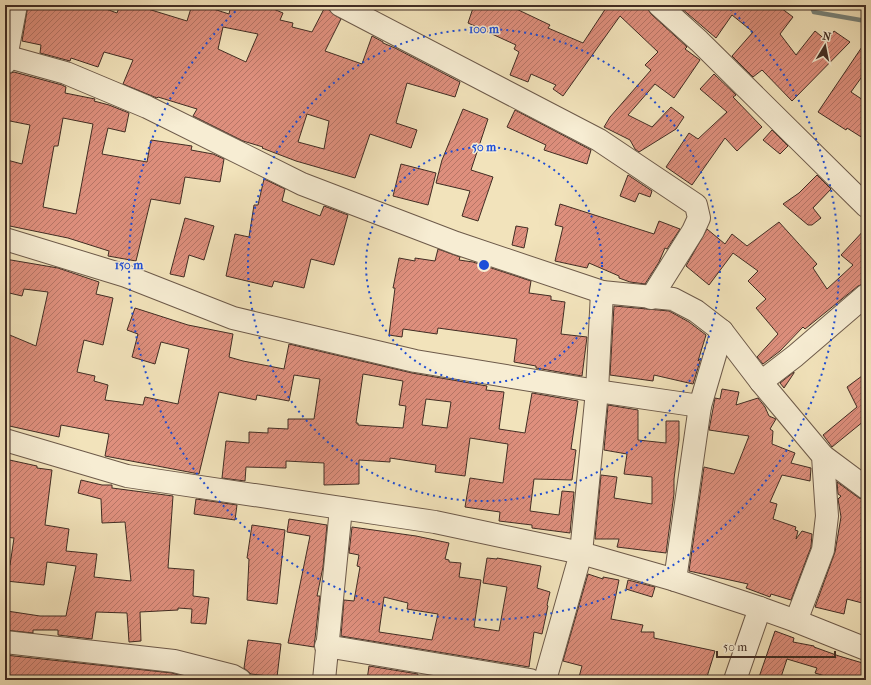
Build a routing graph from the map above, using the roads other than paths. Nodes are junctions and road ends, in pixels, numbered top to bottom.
1 (16, 5) edge
2 (340, 5) edge
3 (659, 5) edge
4 (6, 58) edge
5 (866, 206) edge
6 (5, 240) edge
7 (602, 292) junction
8 (866, 296) edge
9 (651, 298) junction
10 (722, 331) junction
11 (760, 382) junction
12 (597, 391) junction
13 (700, 406) junction
14 (5, 440) edge
15 (823, 456) junction
16 (866, 488) edge
17 (341, 508) junction
18 (581, 553) junction
19 (675, 580) junction
20 (760, 608) junction
21 (796, 621) junction
22 (5, 642) edge
23 (326, 646) junction
24 (866, 649) edge
25 (174, 671) edge
26 (240, 680) edge
27 (324, 680) edge
28 (530, 680) edge
29 (545, 680) edge
30 (735, 680) edge

1 - 4 street
2 - 9 street
3 - 5 street
4 - 7 street
6 - 12 street
7 - 9 street
7 - 12 street
8 - 11 street
9 - 10 street
10 - 11 street
10 - 13 street
11 - 15 street
12 - 13 street
12 - 18 street
13 - 19 street
14 - 17 street
15 - 16 street
15 - 21 street
17 - 18 street
17 - 23 street
18 - 19 street
18 - 29 street
19 - 20 street
20 - 21 street
20 - 30 street
21 - 24 street
22 - 25 street
23 - 27 street
23 - 28 street
25 - 26 street

